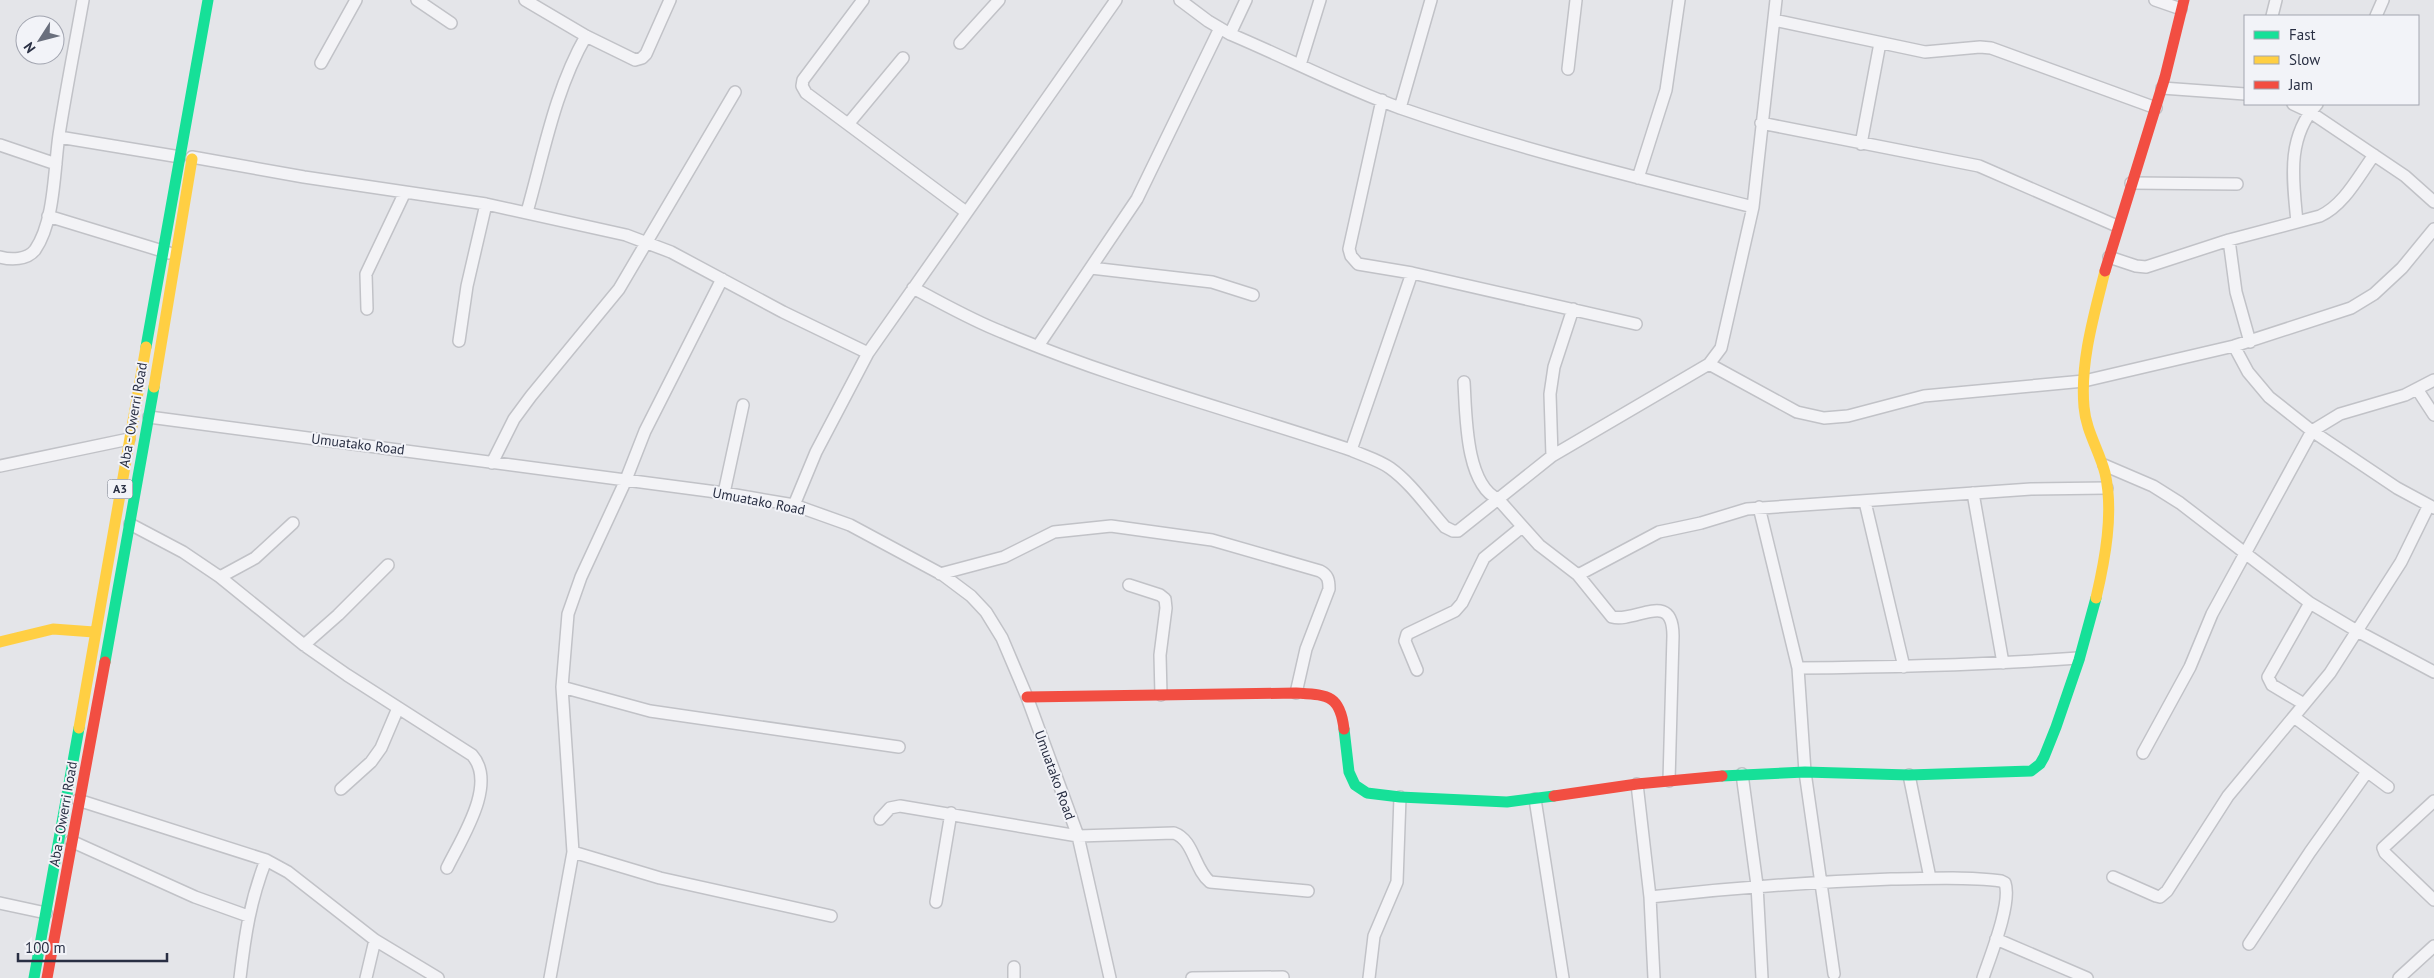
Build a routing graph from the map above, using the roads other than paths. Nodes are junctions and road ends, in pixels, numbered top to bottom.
1 (83, 0) edge
2 (208, 0) edge
3 (356, 0) edge
4 (417, 0) edge
5 (525, 0) edge
6 (670, 0) edge
7 (863, 0) edge
8 (999, 0) edge
9 (1116, 0) edge
10 (1180, 0) edge
11 (1246, 0) edge
12 (1320, 0) edge
13 (1431, 0) edge
14 (1576, 0) edge
15 (1679, 0) edge
16 (1776, 0) edge
17 (2155, 0) edge
18 (2276, 0) edge
19 (2384, 0) edge
20 (2183, 5) edge
21 (2272, 15) edge
22 (2376, 15) edge
23 (1774, 20) junction
24 (451, 23) dead end
25 (1220, 28) junction
26 (1230, 34) junction
27 (586, 36) junction
28 (960, 43) dead end
29 (1880, 43) junction
30 (903, 58) dead end
31 (321, 63) dead end
32 (1300, 64) junction
33 (1568, 69) dead end
34 (2162, 88) junction
35 (735, 92) dead end
36 (2244, 94) edge
37 (1382, 100) junction
38 (2298, 105) edge
39 (1400, 108) junction
40 (2156, 108) junction
41 (2313, 108) edge
42 (849, 123) junction
43 (1761, 123) junction
44 (59, 137) junction
45 (196, 137) dead end
46 (1860, 144) junction
47 (0, 145) edge
48 (2374, 155) junction
49 (180, 157) junction
50 (192, 157) junction
51 (56, 164) junction
52 (1638, 178) junction
53 (2131, 183) junction
54 (2237, 184) dead end
55 (404, 192) junction
56 (2434, 202) edge
57 (486, 204) junction
58 (1753, 207) junction
59 (527, 212) junction
60 (966, 212) junction
61 (48, 216) junction
62 (2296, 222) junction
63 (2117, 226) junction
64 (2434, 229) edge
65 (2229, 240) junction
66 (647, 242) junction
67 (163, 251) junction
68 (176, 255) junction
69 (0, 257) edge
70 (2109, 257) junction
71 (1091, 268) junction
72 (1412, 273) junction
73 (722, 279) junction
74 (913, 288) junction
75 (1253, 295) dead end
76 (1572, 308) junction
77 (367, 309) dead end
78 (1636, 324) dead end
79 (459, 341) dead end
80 (2250, 342) junction
81 (1038, 346) junction
82 (2234, 346) junction
83 (868, 353) junction
84 (1709, 364) junction
85 (2434, 380) edge
86 (2084, 381) junction
87 (1464, 382) dead end
88 (2417, 390) junction
89 (743, 405) dead end
90 (2434, 414) edge
91 (149, 417) junction
92 (2312, 431) junction
93 (129, 439) junction
94 (1351, 450) junction
95 (1552, 456) junction
96 (492, 463) junction
97 (2104, 465) junction
98 (0, 466) edge
99 (625, 482) junction
100 (2107, 488) junction
101 (724, 493) junction
102 (1973, 493) junction
103 (1498, 498) junction
104 (1865, 502) junction
105 (794, 505) junction
106 (1759, 507) junction
107 (2431, 508) edge
108 (293, 523) dead end
109 (130, 524) junction
110 (1522, 528) junction
111 (2246, 554) junction
112 (388, 565) dead end
113 (940, 574) junction
114 (1578, 575) junction
115 (220, 577) junction
116 (1129, 584) dead end
117 (2310, 603) junction
118 (2357, 631) junction
119 (94, 632) junction
120 (0, 642) edge
121 (304, 645) junction
122 (2078, 658) junction
123 (2003, 664) junction
124 (1904, 667) junction
125 (1798, 668) junction
126 (1417, 670) dead end
127 (2434, 672) edge
128 (562, 687) junction
129 (1296, 693) junction
130 (1161, 695) junction
131 (1027, 697) junction
132 (2304, 704) junction
133 (398, 708) junction
134 (2294, 718) junction
135 (899, 747) dead end
136 (2143, 753) dead end
137 (1805, 772) junction
138 (2367, 772) junction
139 (1742, 774) junction
140 (1909, 775) junction
141 (1669, 781) junction
142 (1637, 784) junction
143 (2388, 787) dead end
144 (341, 789) dead end
145 (1400, 797) junction
146 (1535, 799) junction
147 (78, 800) junction
148 (2434, 801) edge
149 (951, 813) junction
150 (880, 819) dead end
151 (1078, 836) junction
152 (71, 841) junction
153 (573, 852) junction
154 (266, 860) junction
155 (447, 868) dead end
156 (2113, 877) dead end
157 (1930, 878) junction
158 (1822, 881) junction
159 (1757, 885) junction
160 (1308, 891) dead end
161 (1650, 897) junction
162 (2434, 900) edge
163 (936, 902) dead end
164 (0, 903) edge
165 (46, 913) junction
166 (248, 916) junction
167 (831, 916) dead end
168 (1996, 939) junction
169 (376, 940) junction
170 (2249, 944) dead end
171 (2434, 946) edge
172 (35, 973) edge
173 (1834, 974) dead end
174 (1283, 977) edge
175 (27, 978) edge
176 (48, 978) edge
177 (240, 978) edge
178 (366, 978) edge
179 (438, 978) edge
180 (550, 978) edge
181 (1110, 978) edge
182 (1192, 978) edge
183 (1369, 978) edge
184 (1563, 978) edge
185 (1654, 978) edge
186 (1762, 978) edge
187 (1983, 978) edge
188 (2087, 978) edge
189 (2399, 978) edge

1 - 44 street
2 - 49 street, Aba - Owerri Road / A3
3 - 31 street
4 - 24 street
5 - 27 street
6 - 27 street
7 - 42 street
8 - 28 street
9 - 60 street
10 - 25 street
11 - 26 street
12 - 32 street
13 - 39 street
14 - 33 street
15 - 52 street
16 - 23 street
17 - 20 street
18 - 21 street
19 - 22 street
20 - 34 street
23 - 29 street
23 - 43 street
25 - 26 street
25 - 71 street
26 - 32 street
27 - 59 street
29 - 40 street
29 - 46 street
30 - 42 street
32 - 37 street
34 - 36 street
34 - 40 street
35 - 66 street
37 - 39 street
37 - 72 street
38 - 41 street
39 - 52 street
40 - 53 street
41 - 48 street
41 - 62 street
42 - 60 street
43 - 46 street
43 - 58 street
44 - 49 street
44 - 51 street
45 - 50 street, Aba - Owerri Road / A3
46 - 63 street
47 - 51 street
48 - 56 street
48 - 62 street
49 - 67 street, Aba - Owerri Road / A3
50 - 55 street
50 - 68 street, Aba - Owerri Road / A3
51 - 61 street
52 - 58 street
53 - 54 street
53 - 63 street
55 - 57 street
55 - 77 street
57 - 59 street
57 - 79 street
58 - 84 street
59 - 66 street
60 - 74 street
61 - 67 street
61 - 69 street
62 - 65 street
63 - 70 street
64 - 80 street
65 - 70 street
65 - 80 street
66 - 73 street
66 - 96 street
67 - 68 street
67 - 93 street, Aba - Owerri Road / A3
68 - 91 street, Aba - Owerri Road / A3
70 - 86 street
71 - 75 street
71 - 81 street
72 - 76 street
72 - 94 street
73 - 83 street
73 - 99 street
74 - 81 street
74 - 83 street
76 - 78 street
76 - 95 street
80 - 82 street
81 - 94 street
82 - 86 street
82 - 92 street
83 - 105 street
84 - 86 street
84 - 95 street
85 - 88 street
86 - 97 street
87 - 103 street
88 - 90 street
88 - 92 street
89 - 101 street
91 - 96 street, Umuatako Road
91 - 109 street, Aba - Owerri Road / A3
92 - 107 street
92 - 111 street
93 - 98 street
93 - 119 street, Aba - Owerri Road / A3
94 - 103 street
95 - 103 street
96 - 99 street, Umuatako Road
97 - 100 street
97 - 111 street
99 - 101 street, Umuatako Road
99 - 128 street
100 - 102 street
100 - 122 street
101 - 105 street, Umuatako Road
102 - 104 street
102 - 123 street
103 - 110 street
104 - 106 street
104 - 124 street
105 - 113 street, Umuatako Road
106 - 114 street
106 - 125 street
107 - 118 street
108 - 115 street
109 - 115 street
109 - 147 street, Aba - Owerri Road / A3
110 - 114 street
110 - 126 street
111 - 117 street
111 - 136 street
112 - 121 street
113 - 129 street
113 - 131 street, Umuatako Road
114 - 141 street
115 - 121 street
116 - 130 street
117 - 118 street
117 - 132 street
118 - 127 street
118 - 132 street
119 - 120 street
119 - 165 street, Aba - Owerri Road / A3
121 - 133 street
122 - 123 street
122 - 140 street
123 - 124 street
124 - 125 street
125 - 137 street
128 - 135 street
128 - 153 street
129 - 130 street
129 - 145 street
130 - 131 street
131 - 151 street, Umuatako Road
132 - 134 street
133 - 144 street
133 - 155 street
134 - 138 street
134 - 156 street
137 - 139 street
137 - 140 street
137 - 158 street
138 - 143 street
138 - 170 street
139 - 141 street
139 - 159 street
140 - 157 street
141 - 142 street
142 - 146 street
142 - 161 street
145 - 146 street
145 - 183 street
146 - 184 street
147 - 152 street, Aba - Owerri Road / A3
147 - 154 street
148 - 162 street
149 - 150 street
149 - 151 street
149 - 163 street
151 - 160 street
151 - 181 street, Umuatako Road
152 - 166 street
152 - 176 street, Aba - Owerri Road / A3
153 - 167 street
153 - 180 street
154 - 166 street
154 - 169 street
157 - 158 street
157 - 168 street
158 - 159 street
158 - 173 street
159 - 161 street
159 - 186 street
161 - 185 street
164 - 165 street
165 - 172 street, Aba - Owerri Road / A3
166 - 177 street
168 - 187 street
168 - 188 street
169 - 178 street
169 - 179 street
171 - 189 street
172 - 175 street
174 - 182 street

